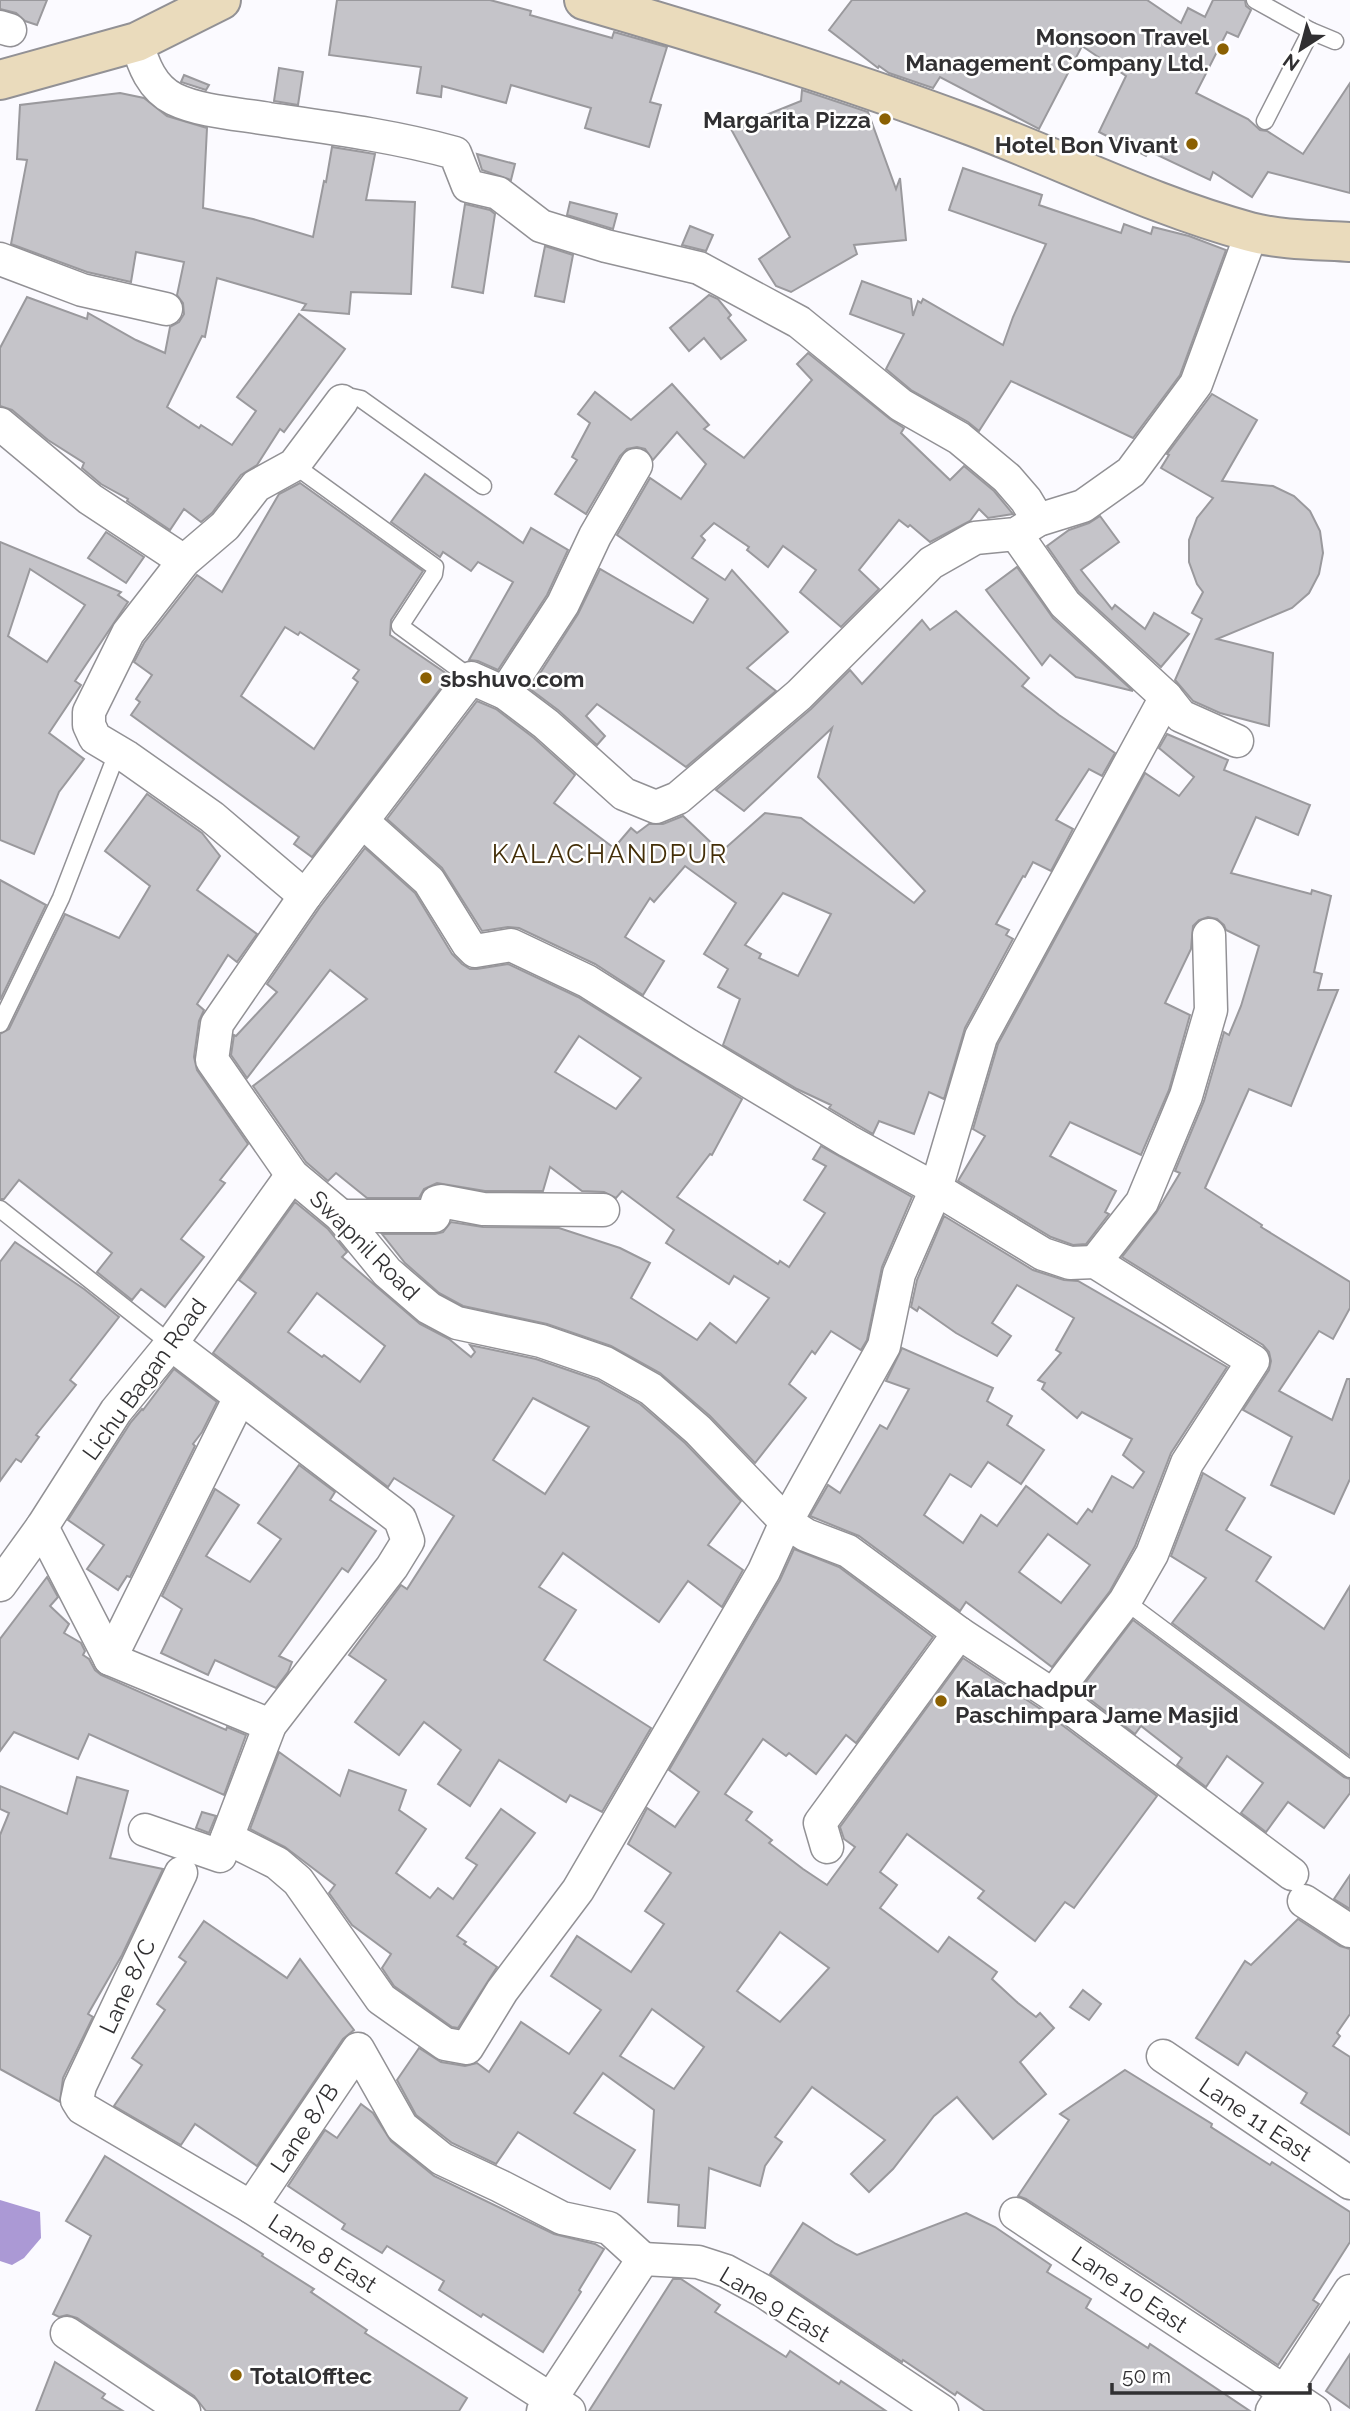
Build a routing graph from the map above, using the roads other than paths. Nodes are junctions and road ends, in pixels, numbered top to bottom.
1 (222, 0) edge
2 (584, 0) edge
3 (1255, 0) edge
4 (1311, 31) junction
5 (1335, 41) dead end
6 (137, 42) junction
7 (0, 80) edge
8 (1265, 121) dead end
9 (1252, 232) junction
10 (1350, 242) edge
11 (0, 259) edge
12 (166, 309) dead end
13 (342, 401) joint
14 (0, 424) edge
15 (294, 465) junction
16 (636, 466) dead end
17 (483, 486) dead end
18 (1027, 527) junction
19 (184, 561) junction
20 (471, 678) junction
21 (505, 694) junction
22 (1166, 697) junction
23 (1237, 741) dead end
24 (117, 753) junction
25 (363, 822) junction
26 (305, 896) junction
27 (1209, 935) dead end
28 (0, 1024) edge
29 (292, 1175) junction
30 (936, 1189) junction
31 (0, 1209) edge
32 (603, 1210) dead end
33 (341, 1216) junction
34 (1095, 1262) junction
35 (171, 1344) junction
36 (240, 1397) junction
37 (786, 1522) junction
38 (42, 1527) junction
39 (0, 1586) edge
40 (1125, 1601) junction
41 (959, 1633) junction
42 (110, 1659) junction
43 (1053, 1695) junction
44 (270, 1725) junction
45 (1350, 1769) edge
46 (145, 1830) dead end
47 (227, 1838) junction
48 (827, 1847) dead end
49 (181, 1873) dead end
50 (1350, 1931) edge
51 (1163, 2056) dead end
52 (77, 2100) joint
53 (1350, 2183) edge
54 (251, 2207) junction
55 (1016, 2214) dead end
56 (643, 2259) junction
57 (1350, 2291) edge
58 (67, 2333) dead end
59 (1278, 2401) edge
60 (554, 2407) edge
61 (184, 2411) edge
62 (942, 2411) edge
63 (1314, 2411) edge

1 - 6 street
2 - 9 street
3 - 4 lane
4 - 5 lane
4 - 8 lane
6 - 7 street
6 - 18 street
9 - 10 street
9 - 18 street
11 - 12 street
13 - 15 street
13 - 17 lane
14 - 19 street
15 - 19 street
15 - 20 lane
16 - 21 street
18 - 21 street
18 - 22 street
19 - 24 street
20 - 21 street
20 - 25 street, Swapnil Road
22 - 23 street
22 - 30 street
24 - 26 street
24 - 28 lane
25 - 26 street, Swapnil Road
25 - 30 street
26 - 29 street, Swapnil Road
27 - 34 street
29 - 33 street, Swapnil Road
29 - 35 street, Lichu Bagan Road
30 - 34 street
30 - 37 street
31 - 35 lane
32 - 33 street
33 - 37 street, Swapnil Road
34 - 40 street
35 - 36 street
35 - 38 street, Lichu Bagan Road
36 - 42 street
36 - 44 street
37 - 41 street, Swapnil Road
37 - 47 street
38 - 39 street, Lichu Bagan Road
38 - 42 street
40 - 43 street
40 - 45 lane
41 - 43 street, Swapnil Road
41 - 48 street
42 - 44 street
43 - 50 street, Swapnil Road
44 - 47 street
46 - 47 street
49 - 52 street, Lane 8/C
51 - 53 street, Lane 11 East
52 - 54 street, Lane 8 East
54 - 56 street, Lane 8/B
54 - 60 street, Lane 8 East
55 - 59 street, Lane 10 East
56 - 60 street
56 - 62 street, Lane 9 East
57 - 59 street
58 - 61 street
59 - 63 street, Lane 10 East

